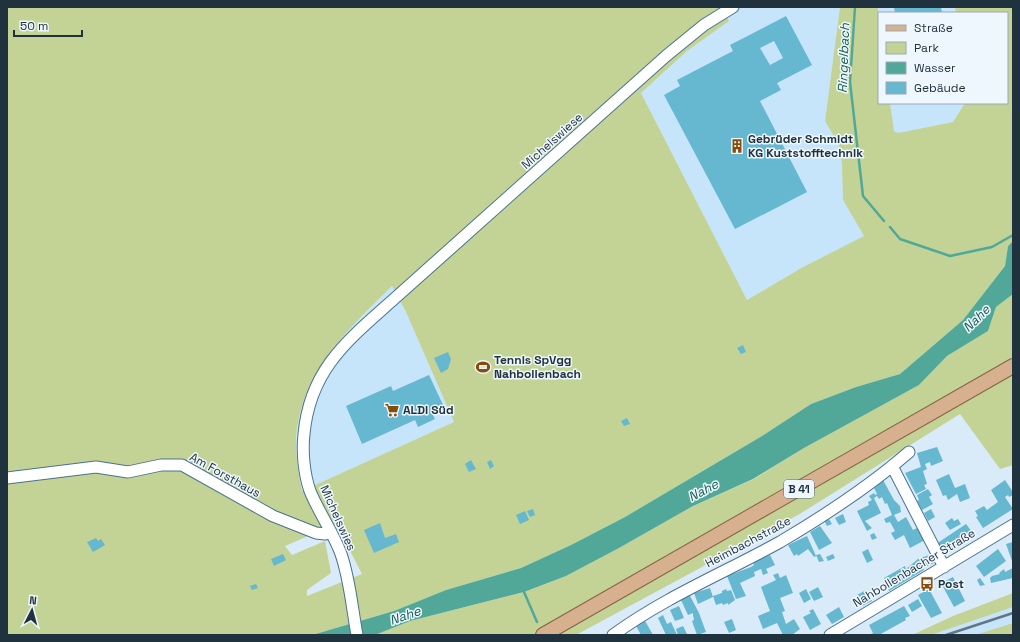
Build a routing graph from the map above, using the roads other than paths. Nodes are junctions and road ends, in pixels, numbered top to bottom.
1 (733, 7) edge
2 (394, 299) joint
3 (1013, 366) edge
4 (909, 452) dead end
5 (892, 466) junction
6 (7, 478) edge
7 (1013, 525) edge
8 (331, 532) junction
9 (944, 567) junction
10 (356, 635) edge
11 (543, 635) edge
12 (613, 635) edge
13 (830, 635) edge

1 - 2 street, Michelswiese
2 - 8 street, Michelswies
3 - 11 main road, B 41
4 - 5 street, Heimbachstraße
5 - 9 street
5 - 12 street, Heimbachstraße
6 - 8 street, Am Forsthaus
7 - 9 street, Nahbollenbacher Straße
8 - 10 street, Michelswies
9 - 13 street, Nahbollenbacher Straße

